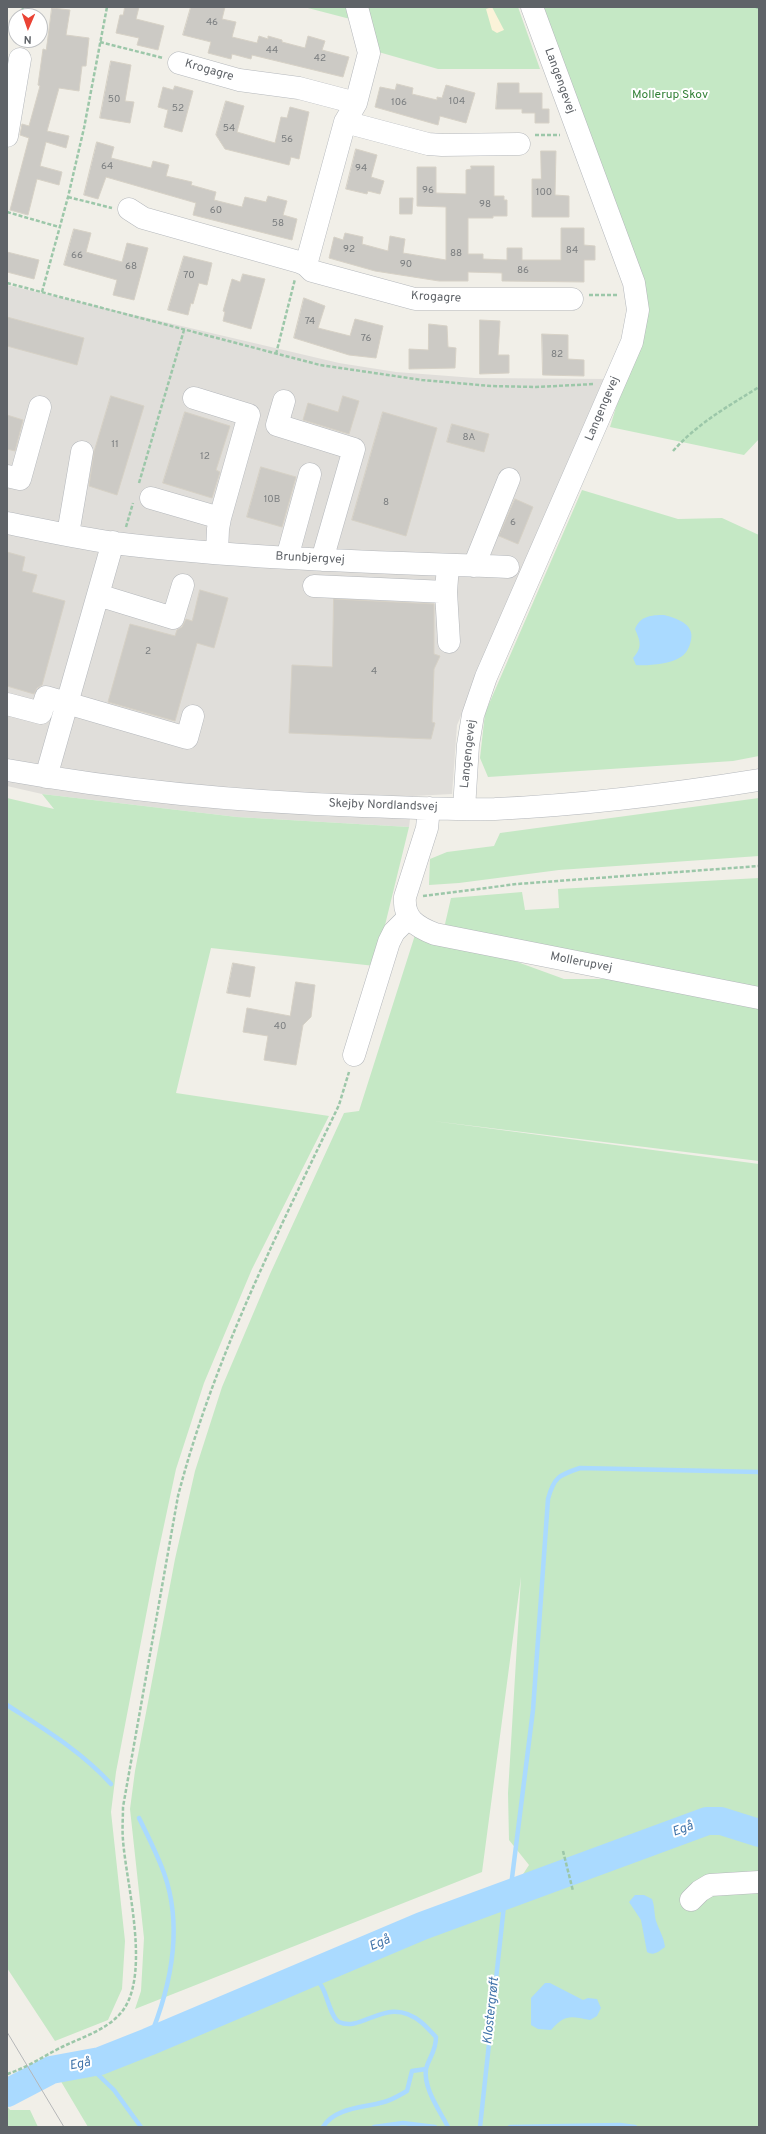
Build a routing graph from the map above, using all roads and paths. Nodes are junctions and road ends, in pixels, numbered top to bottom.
1 (107, 7) edge
2 (357, 7) edge
3 (532, 7) edge
4 (100, 42) junction
5 (20, 59) dead end
6 (178, 63) joint
7 (356, 103) junction
8 (345, 122) junction
9 (579, 135) junction
10 (7, 136) edge
11 (519, 144) joint
12 (68, 196) junction
13 (129, 209) joint
14 (7, 212) edge
15 (59, 227) junction
16 (303, 264) junction
17 (7, 283) edge
18 (42, 292) junction
19 (636, 296) junction
20 (572, 299) joint
21 (184, 330) junction
22 (276, 354) junction
23 (615, 383) junction
24 (759, 387) edge
25 (194, 398) dead end
26 (284, 401) dead end
27 (40, 407) dead end
28 (673, 451) dead end
29 (82, 452) dead end
30 (310, 474) dead end
31 (7, 476) edge
32 (509, 479) dead end
33 (141, 495) junction
34 (220, 518) junction
35 (7, 523) edge
36 (68, 534) junction
37 (118, 543) junction
38 (217, 553) junction
39 (287, 558) junction
40 (322, 560) junction
41 (448, 564) junction
42 (474, 566) junction
43 (508, 567) dead end
44 (182, 584) dead end
45 (314, 586) dead end
46 (446, 592) junction
47 (98, 595) junction
48 (449, 642) dead end
49 (67, 703) junction
50 (7, 704) edge
51 (193, 716) dead end
52 (7, 770) edge
53 (46, 777) junction
54 (759, 780) edge
55 (428, 808) junction
56 (464, 809) junction
57 (759, 866) edge
58 (407, 908) junction
59 (759, 998) edge
60 (354, 1056) joint
61 (563, 1851) dead end
62 (759, 1882) edge
63 (573, 1891) dead end
64 (690, 1900) dead end
65 (7, 2074) edge

1 - 4 path
2 - 7 street
3 - 9 street, Langengevej
4 - 6 path
4 - 12 path
5 - 10 street
6 - 7 street, Krogagre
7 - 8 street
8 - 11 street
8 - 16 street
9 - 11 path
9 - 19 street, Langengevej
12 - 13 path
12 - 15 path
13 - 16 street, Krogagre
14 - 15 path
15 - 18 path
16 - 20 street, Krogagre
16 - 22 path
17 - 18 path
18 - 21 path
19 - 20 path
19 - 23 street, Langengevej
21 - 22 path
21 - 33 path
22 - 23 path
23 - 56 street, Langengevej
24 - 28 path
25 - 34 street
26 - 40 street
27 - 31 street
29 - 36 street
30 - 39 street
32 - 42 street
33 - 34 street
33 - 37 path
34 - 38 street
35 - 36 street, Brunbjergvej
36 - 37 street, Brunbjergvej
37 - 38 street, Brunbjergvej
37 - 47 street
38 - 39 street, Brunbjergvej
39 - 40 street, Brunbjergvej
40 - 41 street, Brunbjergvej
41 - 42 street, Brunbjergvej
41 - 46 street
42 - 43 street, Brunbjergvej
44 - 47 street
45 - 46 street
46 - 48 street
47 - 49 street
49 - 50 street
49 - 51 street
49 - 53 street
52 - 53 street, Skejby Nordlandsvej
53 - 55 street, Skejby Nordlandsvej
54 - 56 street, Skejby Nordlandsvej
55 - 56 street, Skejby Nordlandsvej
55 - 58 street
57 - 58 path
58 - 59 street, Mollerupvej
58 - 60 street
60 - 65 path
61 - 63 path
62 - 64 street

